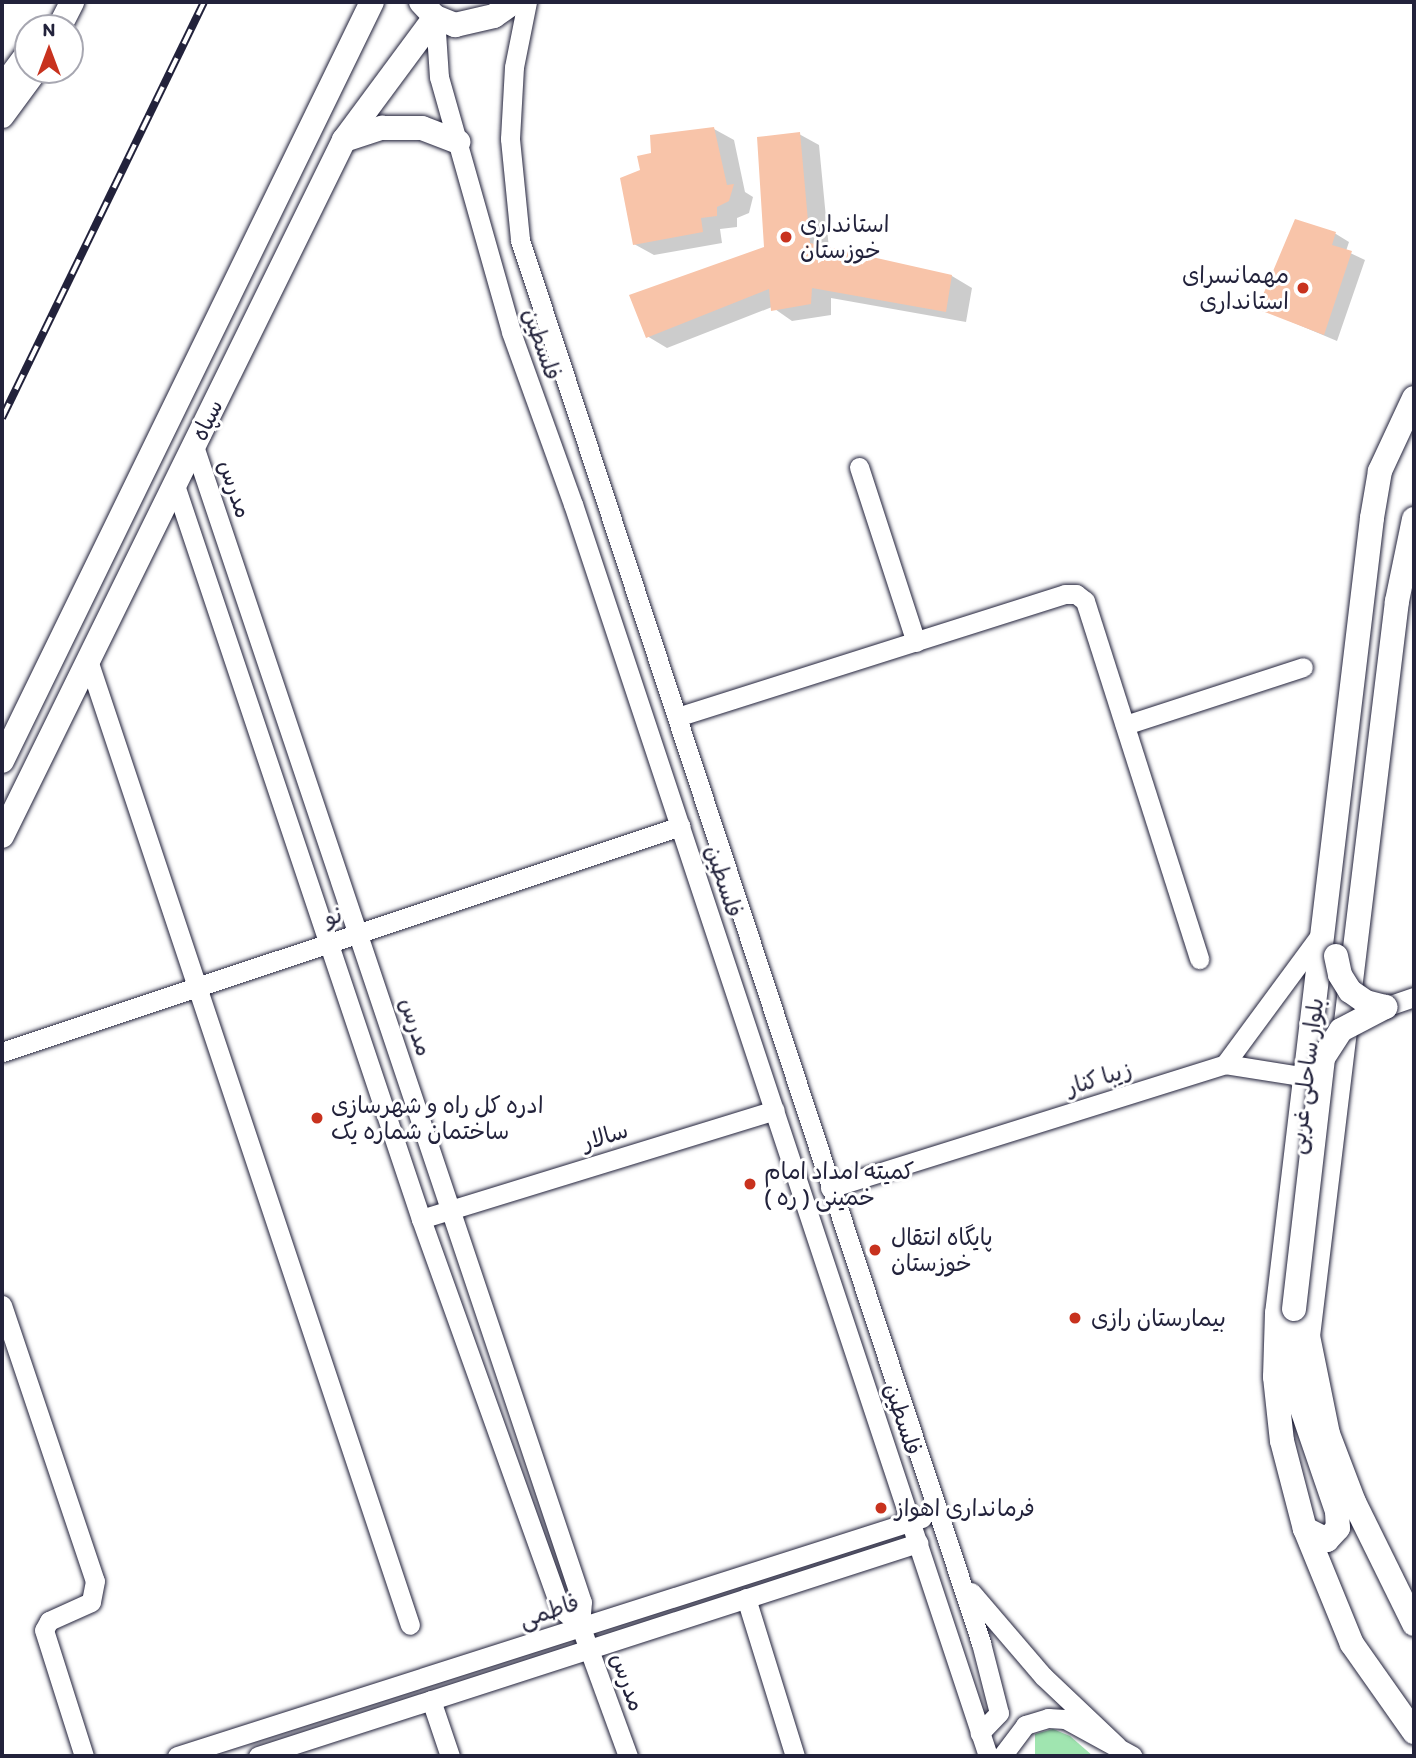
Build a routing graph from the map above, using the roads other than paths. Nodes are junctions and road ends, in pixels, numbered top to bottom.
1 (372, 2) edge
2 (514, 2) edge
3 (527, 2) edge
4 (428, 10) edge
5 (14, 72) edge
6 (26, 84) edge
7 (2, 88) edge
8 (2, 116) edge
9 (344, 140) junction
10 (458, 142) junction
11 (1414, 398) edge
12 (194, 446) junction
13 (859, 467) dead end
14 (174, 485) junction
15 (1414, 519) edge
16 (632, 580) junction
17 (602, 590) junction
18 (1397, 601) junction
19 (916, 642) junction
20 (88, 660) junction
21 (1303, 667) dead end
22 (677, 717) junction
23 (1125, 725) junction
24 (2, 761) edge
25 (680, 826) junction
26 (2, 836) edge
27 (1322, 931) junction
28 (359, 933) junction
29 (331, 943) junction
30 (1199, 959) dead end
31 (199, 987) junction
32 (1414, 997) edge
33 (1385, 1007) junction
34 (2, 1052) edge
35 (1225, 1064) junction
36 (1306, 1077) junction
37 (775, 1110) junction
38 (830, 1188) junction
39 (450, 1208) junction
40 (421, 1219) junction
41 (2, 1305) edge
42 (1294, 1309) junction
43 (1308, 1336) junction
44 (1328, 1434) junction
45 (1326, 1482) junction
46 (936, 1513) junction
47 (911, 1521) junction
48 (1305, 1529) junction
49 (918, 1543) junction
50 (952, 1564) junction
51 (746, 1598) junction
52 (1414, 1624) edge
53 (410, 1625) dead end
54 (580, 1625) junction
55 (590, 1648) junction
56 (431, 1700) junction
57 (261, 1729) junction
58 (1414, 1732) edge
59 (980, 1733) junction
60 (1125, 1751) edge
61 (1007, 1752) edge
62 (266, 1755) edge
63 (84, 1756) edge
64 (177, 1756) edge
65 (450, 1756) edge
66 (628, 1756) edge
67 (795, 1756) edge
68 (988, 1756) edge

1 - 24 main road, سپاه
2 - 4 main road
3 - 16 street, فلسطین
4 - 9 main road, سپاه
4 - 10 street, فلسطین
5 - 7 main road
6 - 8 main road
9 - 10 main road
9 - 12 main road, سپاه
10 - 17 street, فلسطین
11 - 27 main road, بلوار ساحلی غربی
12 - 14 main road, سپاه
12 - 28 street, مدرس
13 - 19 street
14 - 20 main road, سپاه
14 - 29 street, مدرس
15 - 18 main road, بلوار ساحلی غربی
16 - 17 street
16 - 22 street, فلسطین
17 - 25 street, فلسطین
18 - 33 main road, bridge
18 - 43 main road, بلوار ساحلی غربی
19 - 22 street
19 - 23 street
20 - 26 main road, سپاه
20 - 31 street
21 - 23 street
22 - 38 street, فلسطین
23 - 30 street
25 - 28 street, نو
25 - 37 street, فلسطین
27 - 35 street
27 - 36 main road, بلوار ساحلی غربی
28 - 29 street, نو
28 - 39 street, مدرس
29 - 31 street, نو
29 - 40 street, مدرس
31 - 34 street, نو
31 - 53 street
32 - 33 street
33 - 42 main road, bridge
35 - 36 street
35 - 38 street, زیبا کنار
36 - 48 main road, بلوار ساحلی غربی
37 - 39 street, سالار
37 - 47 street, فلسطین
38 - 46 street, فلسطین
39 - 40 street, سالار
39 - 54 street, مدرس
40 - 54 street, مدرس
41 - 63 street
42 - 43 main road
42 - 45 main road
43 - 44 main road, بلوار ساحلی غربی
44 - 45 main road
44 - 52 main road, بلوار ساحلی غربی
45 - 48 main road
46 - 47 street, فاطمی
46 - 50 street, فلسطین
47 - 49 street, فلسطین
47 - 54 street, فاطمی
48 - 58 main road, بلوار ساحلی غربی
49 - 51 street, فاطمی
49 - 59 street, فلسطین
50 - 59 street, فلسطین
50 - 60 street
51 - 55 street, فاطمی
51 - 67 street
54 - 55 street, مدرس
54 - 57 street, فاطمی
55 - 56 street, فاطمی
55 - 66 street, مدرس
56 - 62 street, فاطمی
56 - 65 street
57 - 62 street
57 - 64 street, فاطمی
59 - 68 street, فلسطین
60 - 61 street

